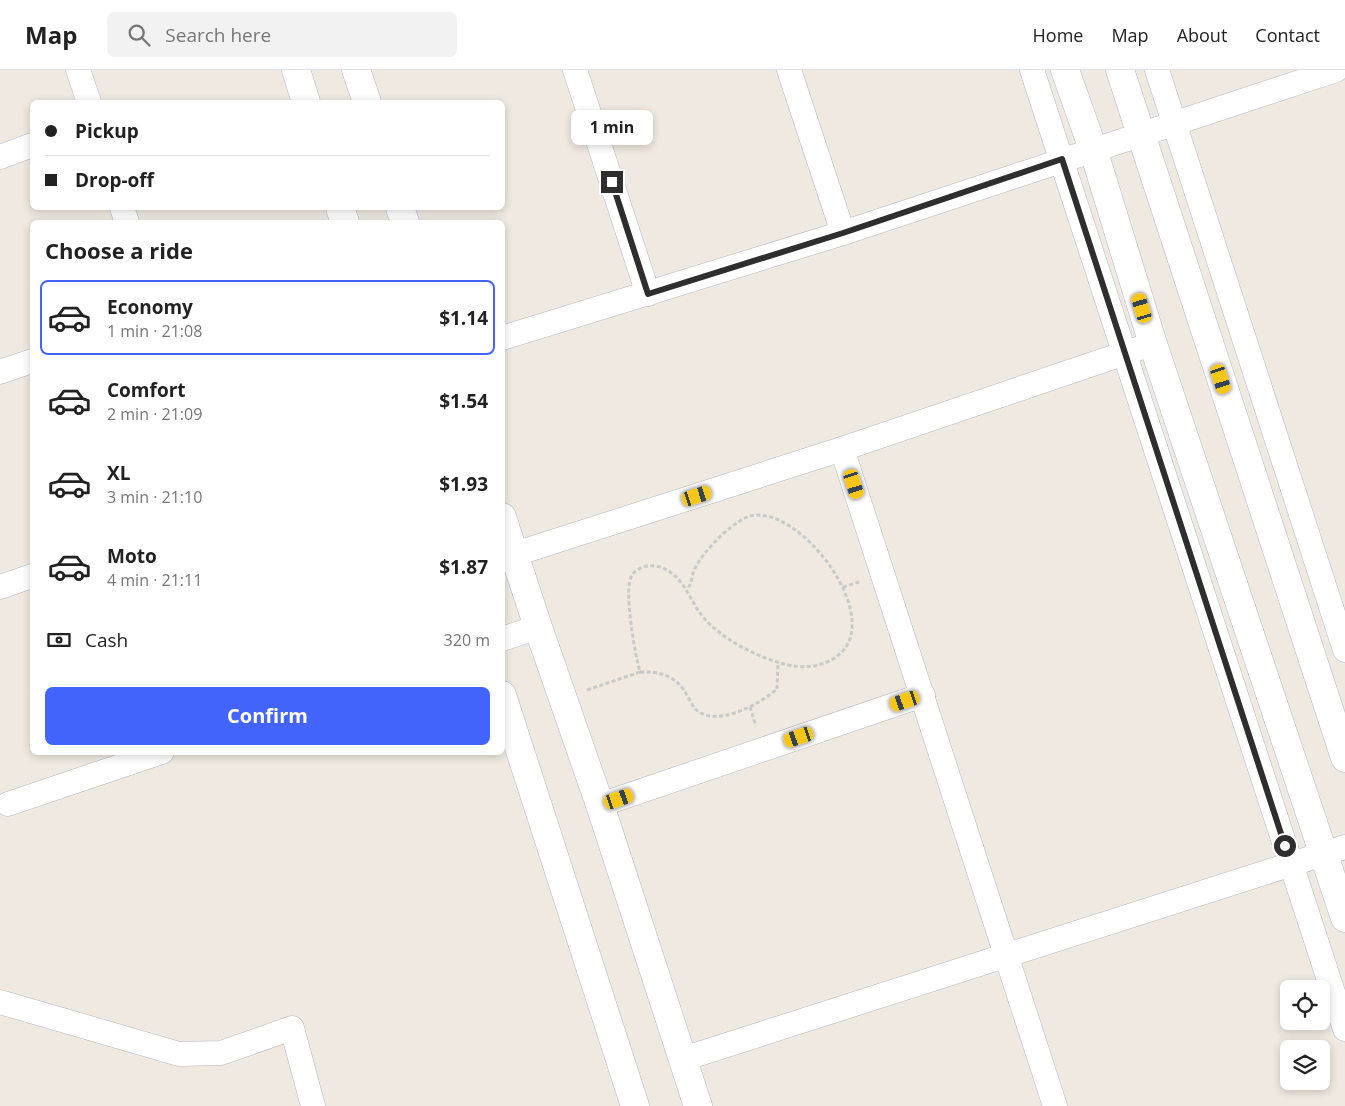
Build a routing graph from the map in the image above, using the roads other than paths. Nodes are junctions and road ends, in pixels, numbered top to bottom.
1 (78, 70) edge
2 (296, 70) edge
3 (356, 70) edge
4 (575, 70) edge
5 (789, 70) edge
6 (1032, 70) edge
7 (1065, 70) edge
8 (1120, 70) edge
9 (1157, 70) edge
10 (1336, 70) edge
11 (87, 100) edge
12 (305, 100) edge
13 (366, 100) edge
14 (1174, 122) junction
15 (1141, 134) junction
16 (30, 146) edge
17 (1092, 149) junction
18 (0, 157) edge
19 (1062, 159) junction
20 (843, 233) junction
21 (648, 294) junction
22 (505, 337) edge
23 (1153, 344) junction
24 (1124, 354) junction
25 (30, 362) edge
26 (0, 372) edge
27 (842, 449) junction
28 (505, 526) edge
29 (515, 554) junction
30 (30, 577) edge
31 (0, 587) edge
32 (538, 627) junction
33 (505, 638) edge
34 (1345, 650) edge
35 (923, 695) junction
36 (505, 704) edge
37 (153, 755) edge
38 (1345, 758) edge
39 (8, 804) dead end
40 (600, 805) junction
41 (1335, 851) edge
42 (1291, 865) junction
43 (1345, 918) edge
44 (1006, 956) junction
45 (0, 1002) edge
46 (1345, 1029) edge
47 (683, 1059) junction
48 (312, 1106) edge
49 (636, 1106) edge
50 (698, 1106) edge
51 (1055, 1106) edge

1 - 11 street
2 - 12 street
3 - 13 street
4 - 21 street
5 - 20 street
6 - 19 street
7 - 17 street
8 - 15 street
9 - 14 street
10 - 14 street
14 - 15 street
14 - 34 street
15 - 17 street
15 - 38 street
16 - 18 street
17 - 19 street
17 - 23 street
19 - 20 street
19 - 24 street
20 - 21 street
21 - 22 street
23 - 24 street
23 - 41 street
24 - 27 street
24 - 42 street
25 - 26 street
27 - 29 street
27 - 35 street
28 - 29 street
29 - 32 street
30 - 31 street
32 - 33 street
32 - 40 street
35 - 40 street
35 - 44 street
36 - 49 street
37 - 39 street
40 - 47 street
41 - 42 street
41 - 43 street
42 - 44 street
42 - 46 street
44 - 47 street
44 - 51 street
45 - 48 street
47 - 50 street

